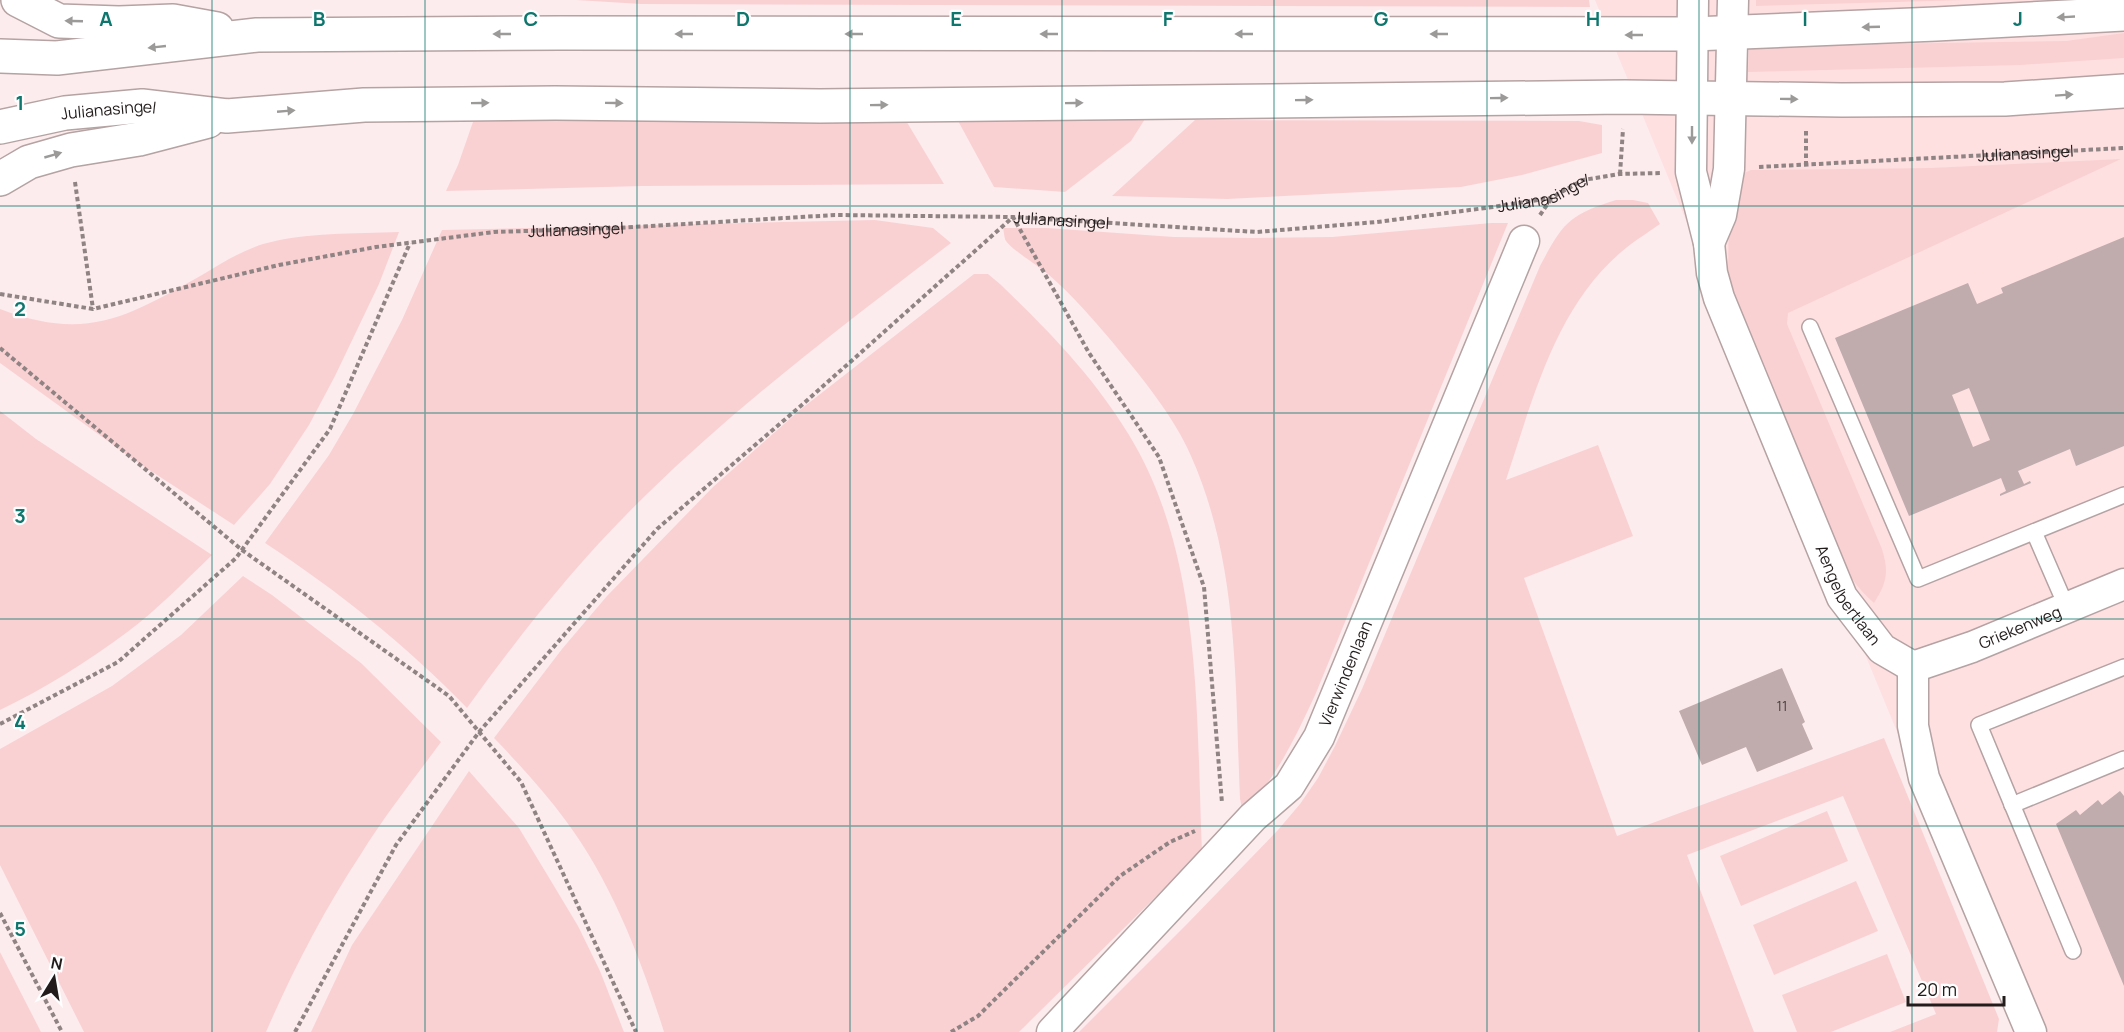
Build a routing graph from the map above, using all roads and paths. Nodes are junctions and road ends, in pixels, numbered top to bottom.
1 (18, 0) edge
2 (1693, 0) edge
3 (1733, 0) edge
4 (2124, 14) edge
5 (1732, 32) junction
6 (1692, 34) junction
7 (257, 35) junction
8 (0, 56) edge
9 (2124, 91) edge
10 (1692, 97) junction
11 (1731, 97) junction
12 (227, 116) junction
13 (0, 127) edge
14 (2124, 148) edge
15 (1729, 169) junction
16 (1691, 172) junction
17 (0, 179) edge
18 (1013, 217) junction
19 (1524, 241) dead end
20 (410, 243) junction
21 (1710, 243) junction
22 (0, 294) edge
23 (1810, 327) dead end
24 (0, 348) edge
25 (2124, 495) edge
26 (2034, 532) junction
27 (242, 550) junction
28 (2124, 584) edge
29 (2067, 608) junction
30 (1913, 667) junction
31 (2124, 667) edge
32 (0, 724) edge
33 (479, 732) junction
34 (2124, 759) edge
35 (2012, 805) junction
36 (1214, 837) junction
37 (0, 913) edge
38 (2073, 951) dead end
39 (62, 1032) edge
40 (295, 1032) edge
41 (636, 1032) edge
42 (951, 1032) edge
43 (1052, 1032) edge
44 (2031, 1032) edge

7 -> 1 main road
2 - 6 street, Aengelbertlaan
3 - 5 street, Aengelbertlaan
4 -> 5 main road
5 - 6 main road
5 - 11 street, Aengelbertlaan
6 -> 7 main road
6 - 10 street, Aengelbertlaan
7 -> 8 main road
11 -> 9 main road, Julianasingel
10 - 11 main road, Julianasingel
12 -> 10 main road, Julianasingel
10 -> 16 street, Aengelbertlaan
11 - 15 street, Aengelbertlaan
12 - 13 main road, Julianasingel
17 -> 12 main road
14 - 15 path, Julianasingel
15 - 21 street, Aengelbertlaan
16 - 18 path, Julianasingel
16 - 21 street, Aengelbertlaan
18 - 20 path, Julianasingel
18 - 33 path
18 - 36 path
19 - 36 street, Vierwindenlaan
20 - 22 path, Julianasingel
20 - 27 path
21 - 30 street, Aengelbertlaan
23 - 26 lane
24 - 27 path
25 - 26 lane
26 - 29 lane
27 - 32 path
27 - 33 path
28 - 29 street, Griekenweg
29 - 30 street, Griekenweg
30 - 44 street
31 - 35 lane
33 - 40 path
33 - 41 path
34 - 35 lane
35 - 38 lane
36 - 42 path
36 - 43 street, Vierwindenlaan
37 - 39 path

